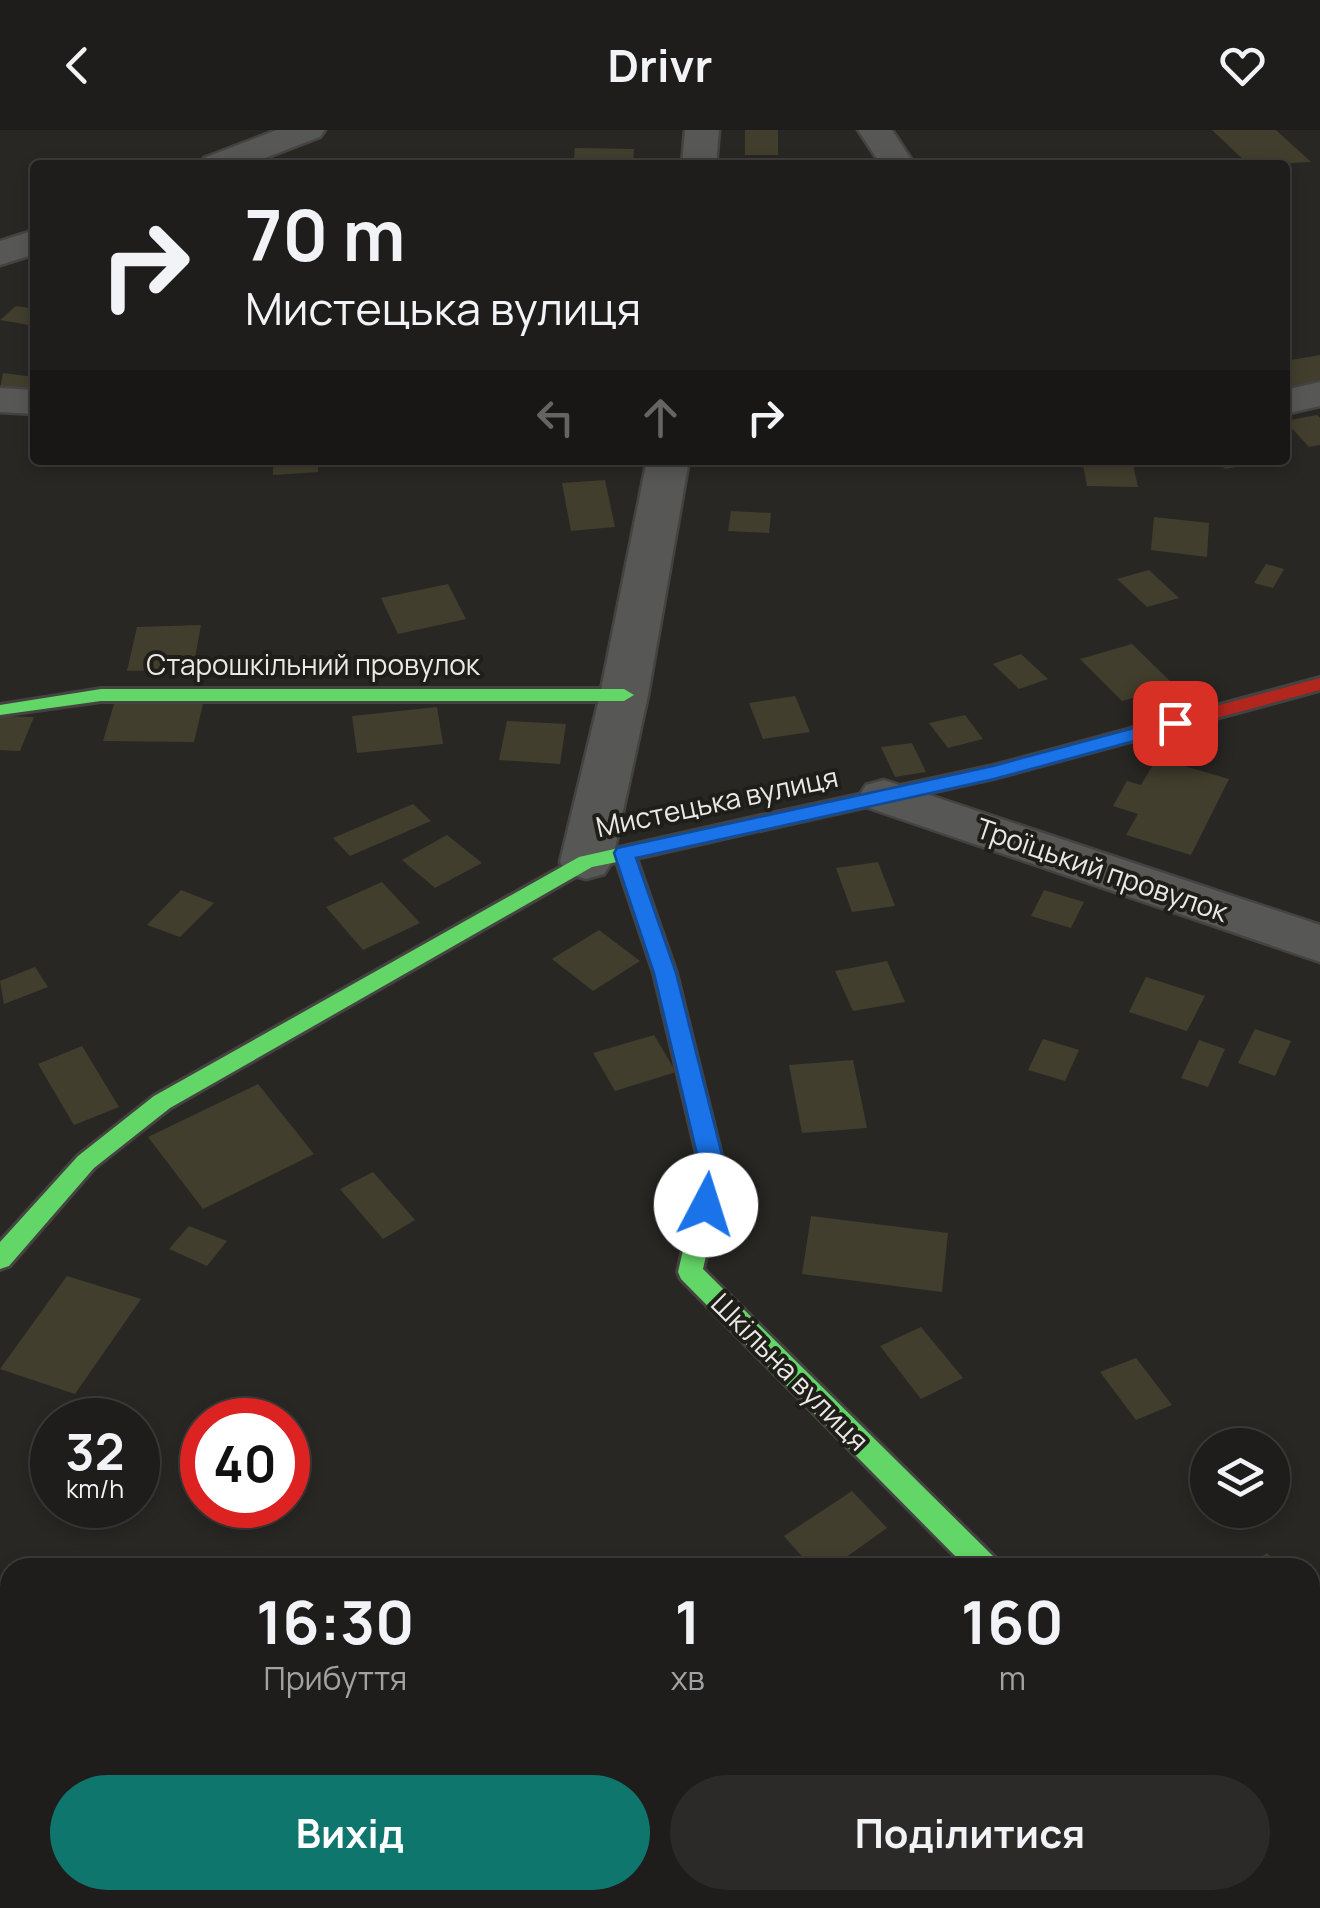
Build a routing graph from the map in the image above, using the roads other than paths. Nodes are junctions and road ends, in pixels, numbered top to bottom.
1 (308, 130) edge
2 (702, 130) edge
3 (876, 130) edge
4 (229, 160) edge
5 (699, 160) edge
6 (895, 160) edge
7 (30, 243) edge
8 (0, 254) edge
9 (1320, 394) edge
10 (0, 400) edge
11 (1290, 401) edge
12 (30, 402) edge
13 (667, 465) edge
14 (1320, 684) edge
15 (624, 695) junction
16 (2, 710) edge
17 (884, 796) junction
18 (605, 857) junction
19 (1320, 944) edge
20 (0, 1259) edge
21 (976, 1558) edge

1 - 4 street
2 - 5 street
3 - 6 street
7 - 8 street
9 - 11 street
10 - 12 street
13 - 15 street
14 - 17 street, Мистецька вулиця
15 - 16 street, Старошкільний провулок
15 - 18 street
17 - 18 street, Мистецька вулиця
17 - 19 street, Троїцький провулок
18 - 20 street, Мистецька вулиця
18 - 21 street, Шкільна вулиця

